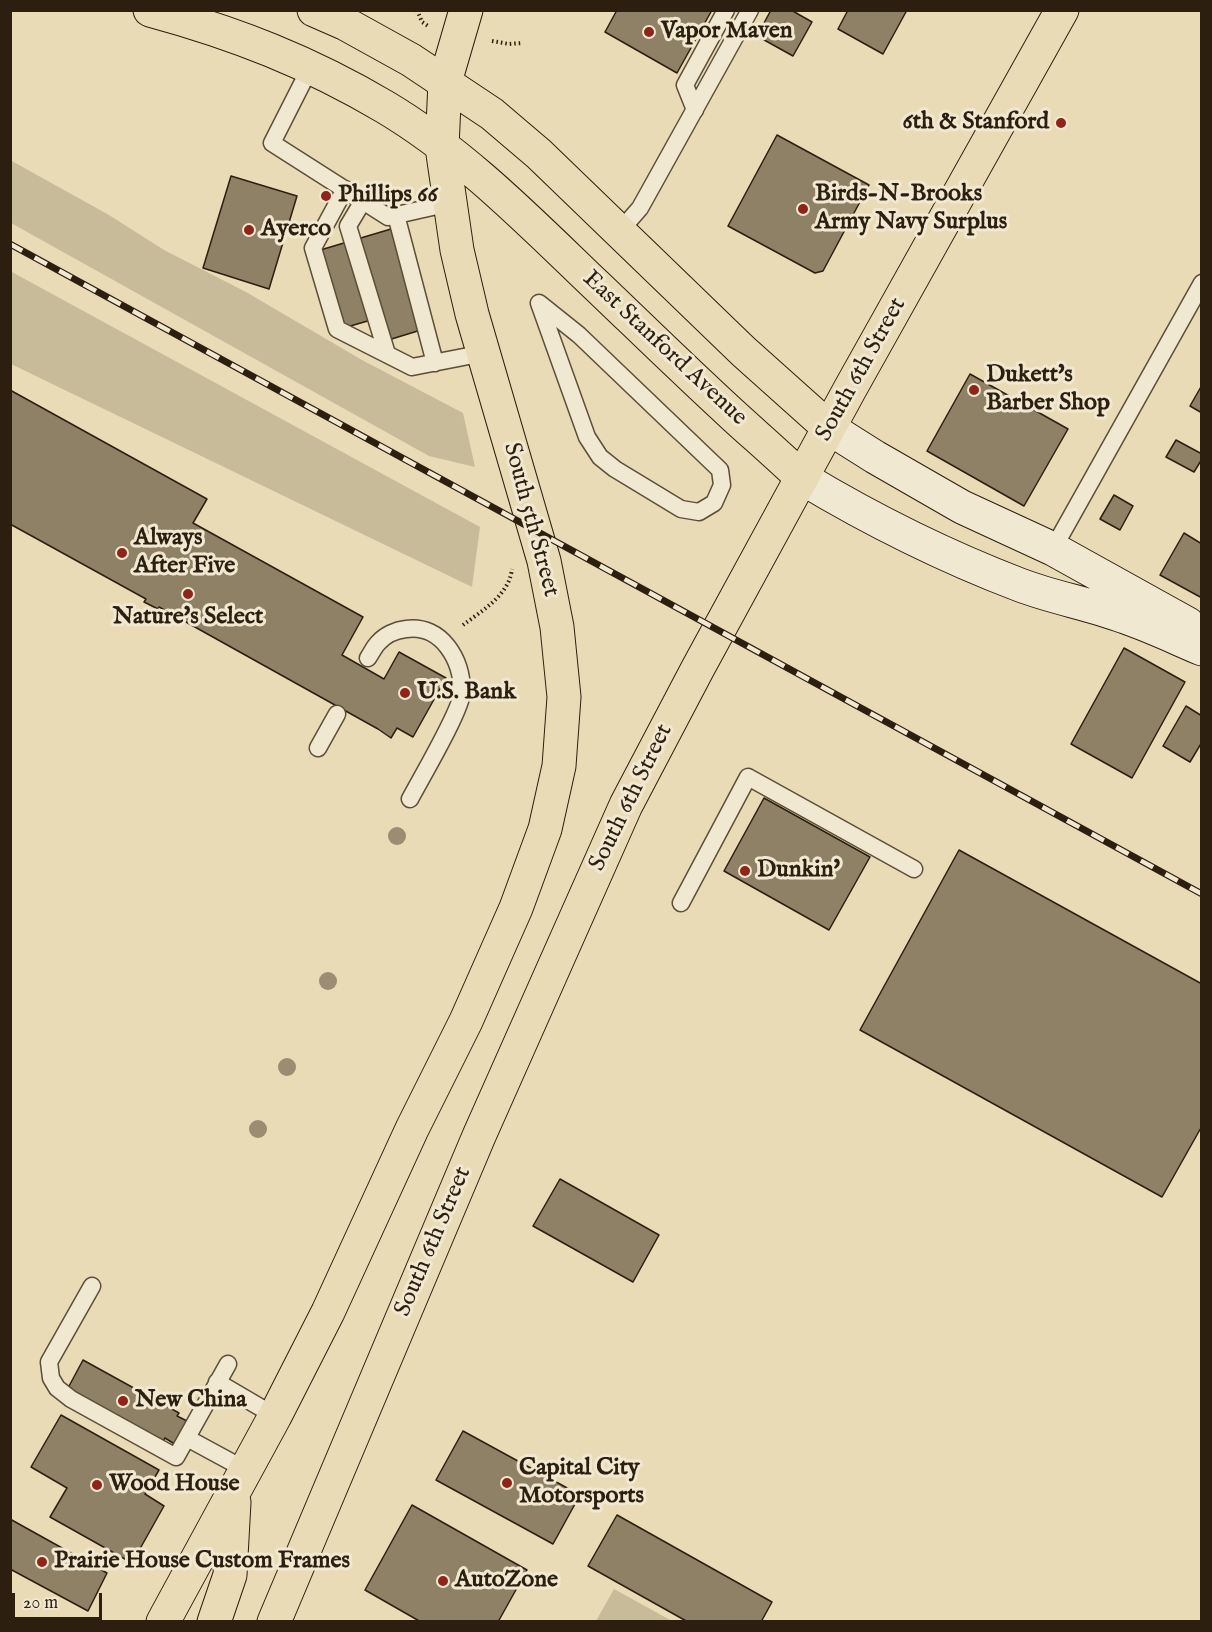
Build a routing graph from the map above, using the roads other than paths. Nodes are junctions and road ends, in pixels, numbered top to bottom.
1 (150, 10) edge
2 (314, 10) edge
3 (466, 10) edge
4 (726, 10) edge
5 (750, 10) edge
6 (1062, 10) edge
7 (311, 66) junction
8 (445, 82) junction
9 (695, 110) junction
10 (442, 147) junction
11 (345, 189) junction
12 (363, 201) junction
13 (450, 203) junction
14 (396, 215) junction
15 (620, 231) junction
16 (1202, 283) edge
17 (539, 303) joint
18 (484, 353) junction
19 (387, 354) junction
20 (435, 363) junction
21 (829, 428) junction
22 (802, 478) junction
23 (1053, 549) junction
24 (1202, 633) edge
25 (1202, 649) edge
26 (368, 658) dead end
27 (337, 714) dead end
28 (318, 748) dead end
29 (410, 799) dead end
30 (914, 869) dead end
31 (681, 903) dead end
32 (92, 1286) dead end
33 (228, 1364) dead end
34 (217, 1382) junction
35 (275, 1416) junction
36 (187, 1438) junction
37 (240, 1481) junction
38 (163, 1622) edge
39 (214, 1622) edge
40 (274, 1622) edge

1 - 7 main road, East Stanford Avenue
2 - 8 main road
3 - 8 main road, South 5th Street
4 - 9 lane
5 - 9 lane
6 - 21 main road, South 6th Street
7 - 10 main road, East Stanford Avenue
7 - 11 lane
8 - 10 main road, South 5th Street
8 - 15 main road
9 - 15 lane
10 - 13 main road, South 5th Street
10 - 22 main road, East Stanford Avenue
11 - 12 lane
11 - 19 lane
12 - 14 lane
12 - 19 lane
13 - 14 lane
13 - 18 main road, South 5th Street
14 - 20 lane
15 - 21 main road
16 - 23 lane
17 - 17 lane
18 - 20 lane
18 - 35 main road, South 5th Street
19 - 20 lane
21 - 22 main road, South 6th Street
21 - 23 main road
22 - 25 main road, East Stanford Avenue
22 - 40 main road, South 6th Street
23 - 24 main road
26 - 29 lane
27 - 28 lane
30 - 31 lane
32 - 36 lane
33 - 34 lane
34 - 35 lane
34 - 36 lane
35 - 37 main road
36 - 37 lane
37 - 38 main road
37 - 39 main road

